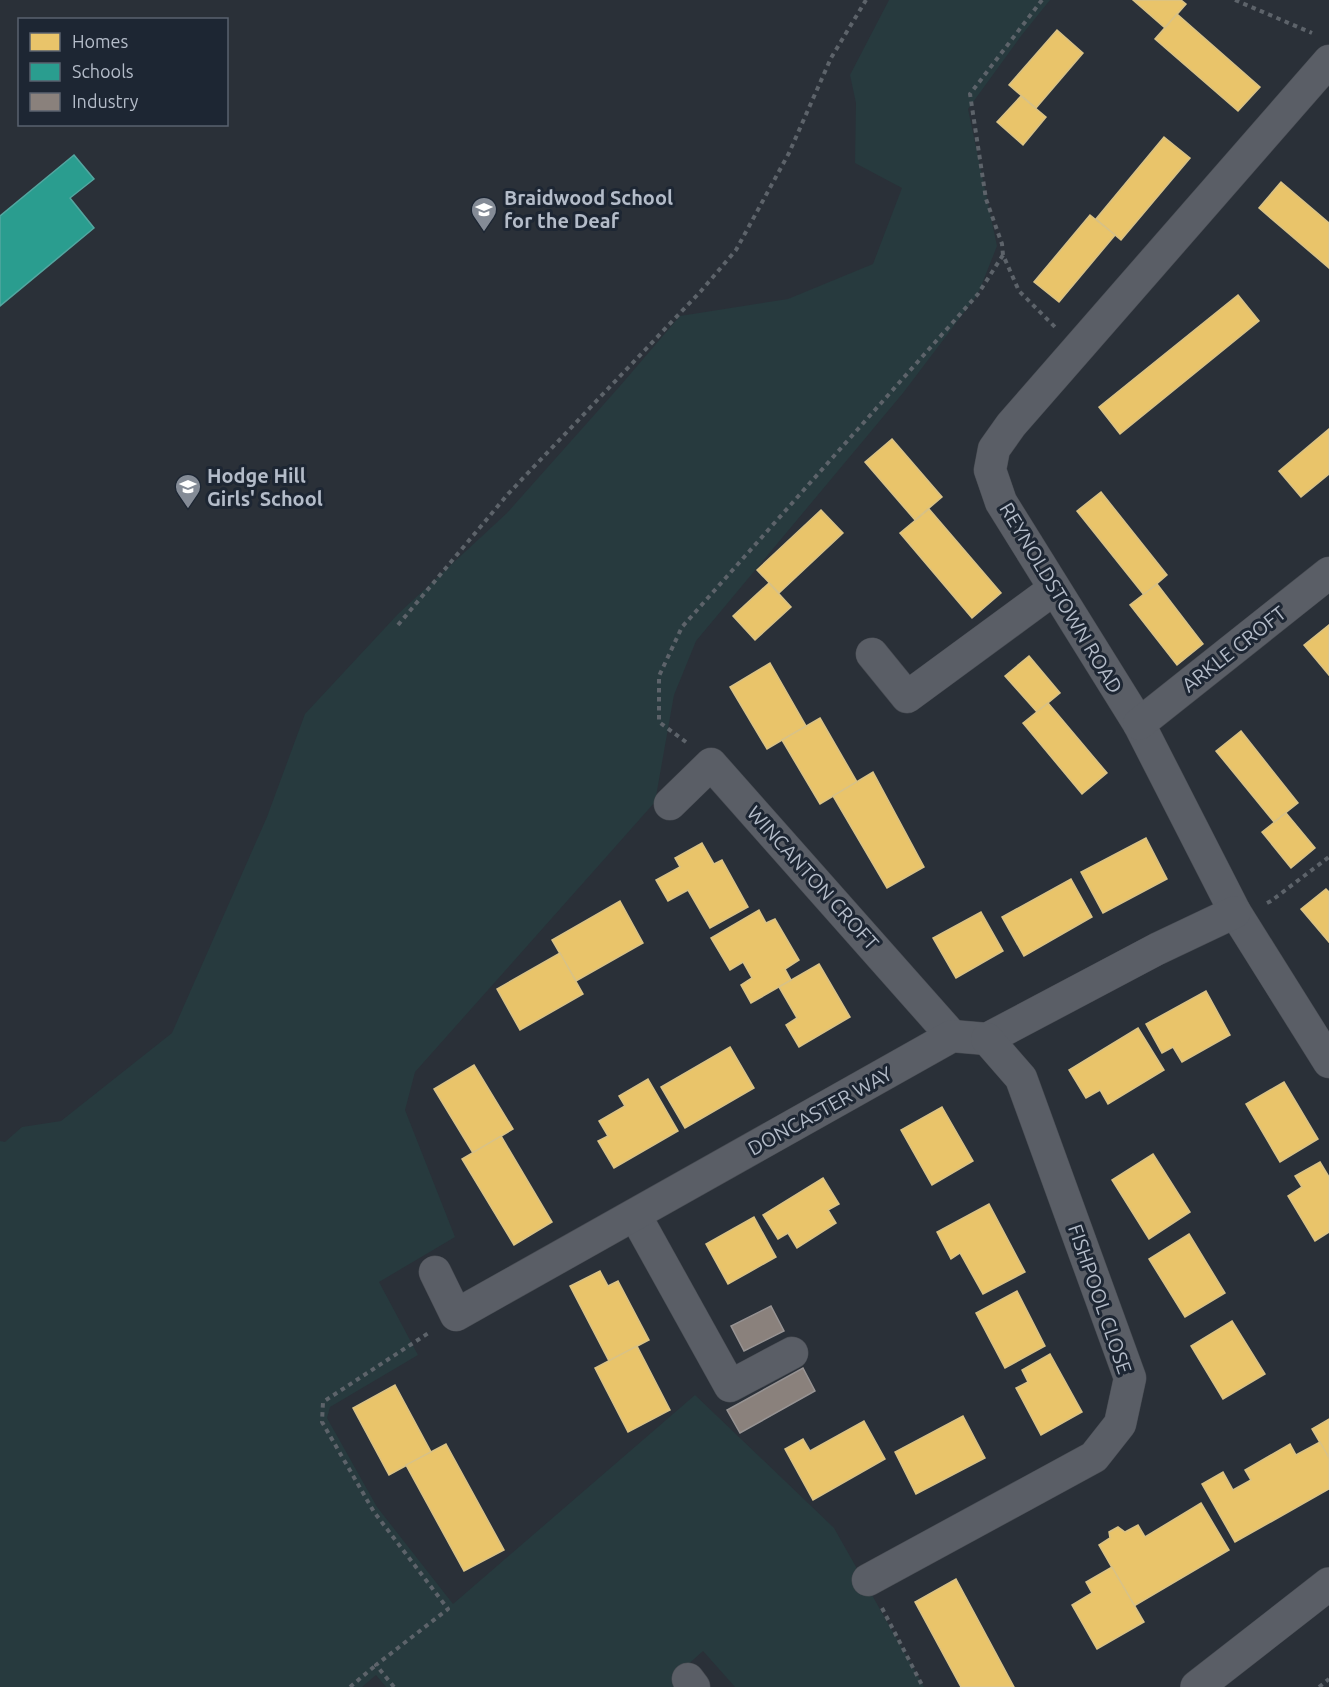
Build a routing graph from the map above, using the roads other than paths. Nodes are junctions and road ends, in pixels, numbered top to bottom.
1 (1324, 48) edge
2 (1329, 573) edge
3 (1054, 589) junction
4 (872, 654) dead end
5 (1139, 724) junction
6 (670, 804) dead end
7 (1235, 912) junction
8 (952, 1036) junction
9 (987, 1039) junction
10 (1329, 1062) edge
11 (635, 1215) junction
12 (435, 1272) dead end
13 (792, 1353) dead end
14 (868, 1580) road end
15 (1329, 1584) edge
16 (1204, 1685) edge

1 - 3 street, REYNOLDSTOWN ROAD
2 - 5 street, ARKLE CROFT
3 - 4 street
3 - 5 street, REYNOLDSTOWN ROAD
5 - 7 street, REYNOLDSTOWN ROAD
6 - 8 street, WINCANTON CROFT
7 - 9 street
7 - 10 street, REYNOLDSTOWN ROAD
8 - 9 street
8 - 11 street, DONCASTER WAY
9 - 14 street, FISHPOOL CLOSE
11 - 12 street, DONCASTER WAY
11 - 13 street
15 - 16 street

